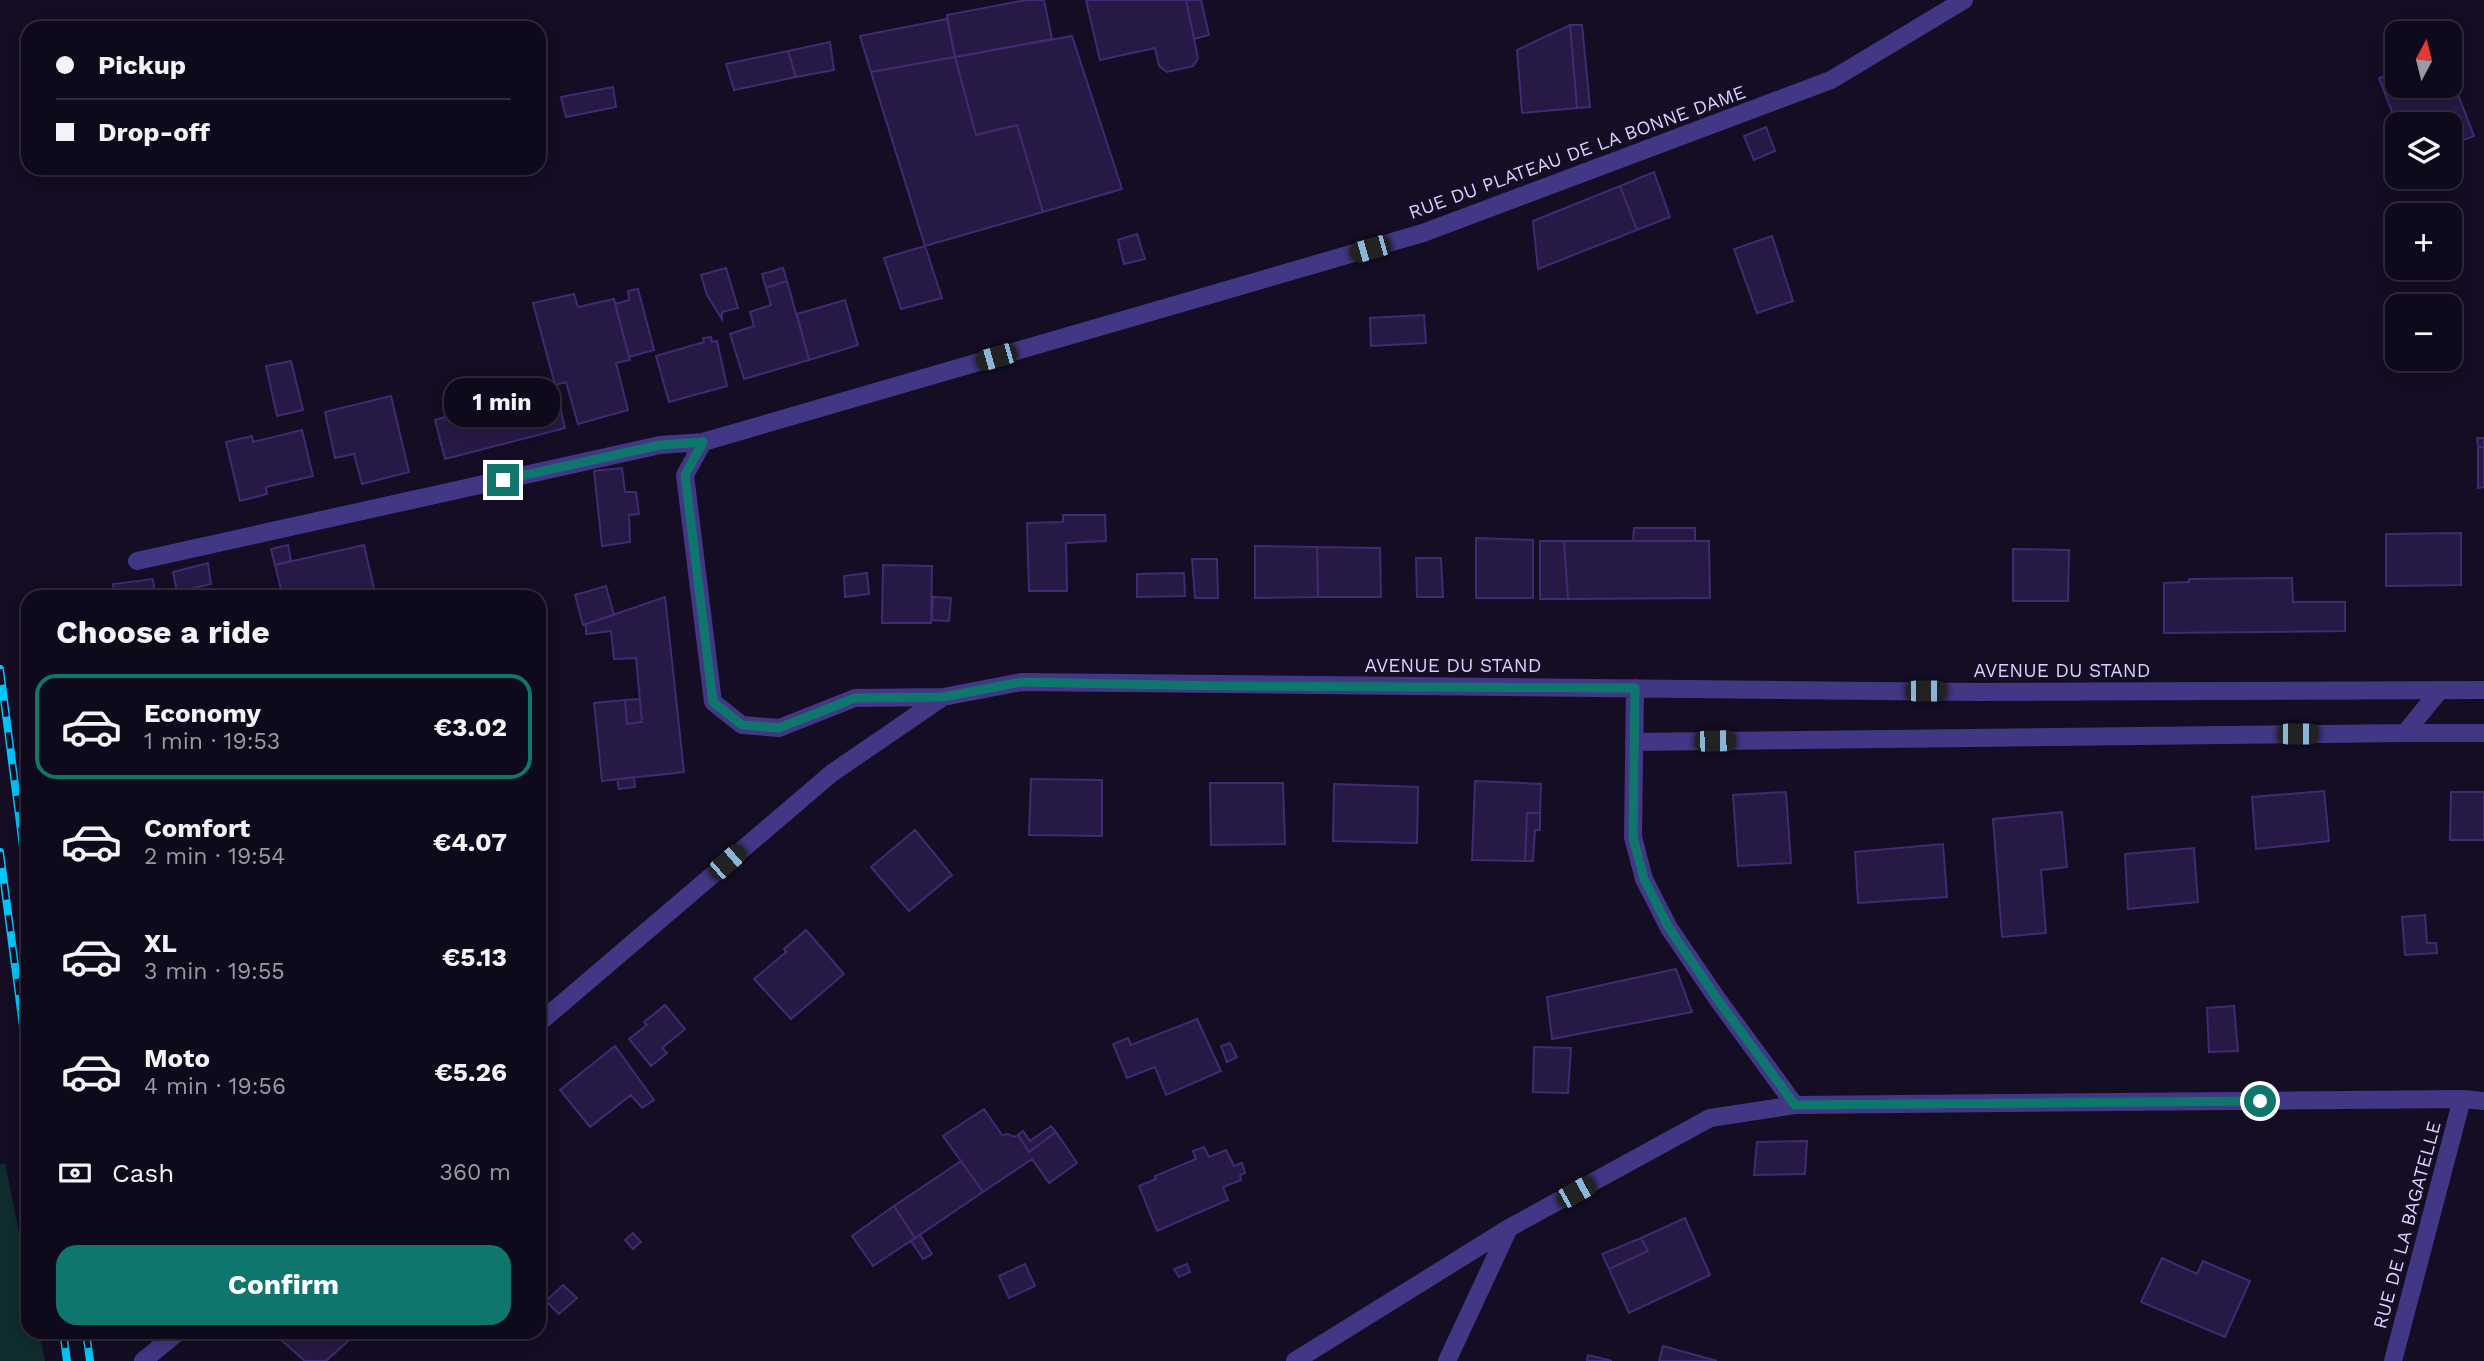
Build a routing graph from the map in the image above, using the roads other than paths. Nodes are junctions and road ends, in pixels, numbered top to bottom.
1 (1964, 0) edge
2 (703, 442) junction
3 (137, 561) dead end
4 (1635, 688) junction
5 (2440, 690) junction
6 (2484, 690) edge
7 (943, 697) junction
8 (2405, 733) junction
9 (2484, 733) edge
10 (1634, 742) junction
11 (546, 1017) edge
12 (2462, 1099) junction
13 (2484, 1101) edge
14 (1795, 1105) junction
15 (1509, 1228) junction
16 (170, 1339) edge
17 (143, 1361) edge
18 (1295, 1361) edge
19 (1447, 1361) edge
20 (2393, 1361) edge

1 - 2 street, RUE DU PLATEAU DE LA BONNE DAME
2 - 3 street, RUE DU PLATEAU DE LA BONNE DAME
2 - 7 street
4 - 5 street, AVENUE DU STAND
4 - 7 street, AVENUE DU STAND
4 - 10 street
5 - 6 street, AVENUE DU STAND
5 - 8 street
7 - 11 street, AVENUE DU STAND
8 - 9 street
8 - 10 street
10 - 14 street
12 - 13 street
12 - 14 street
12 - 20 street, RUE DE LA BAGATELLE
14 - 15 street
15 - 18 street
15 - 19 street
16 - 17 street

